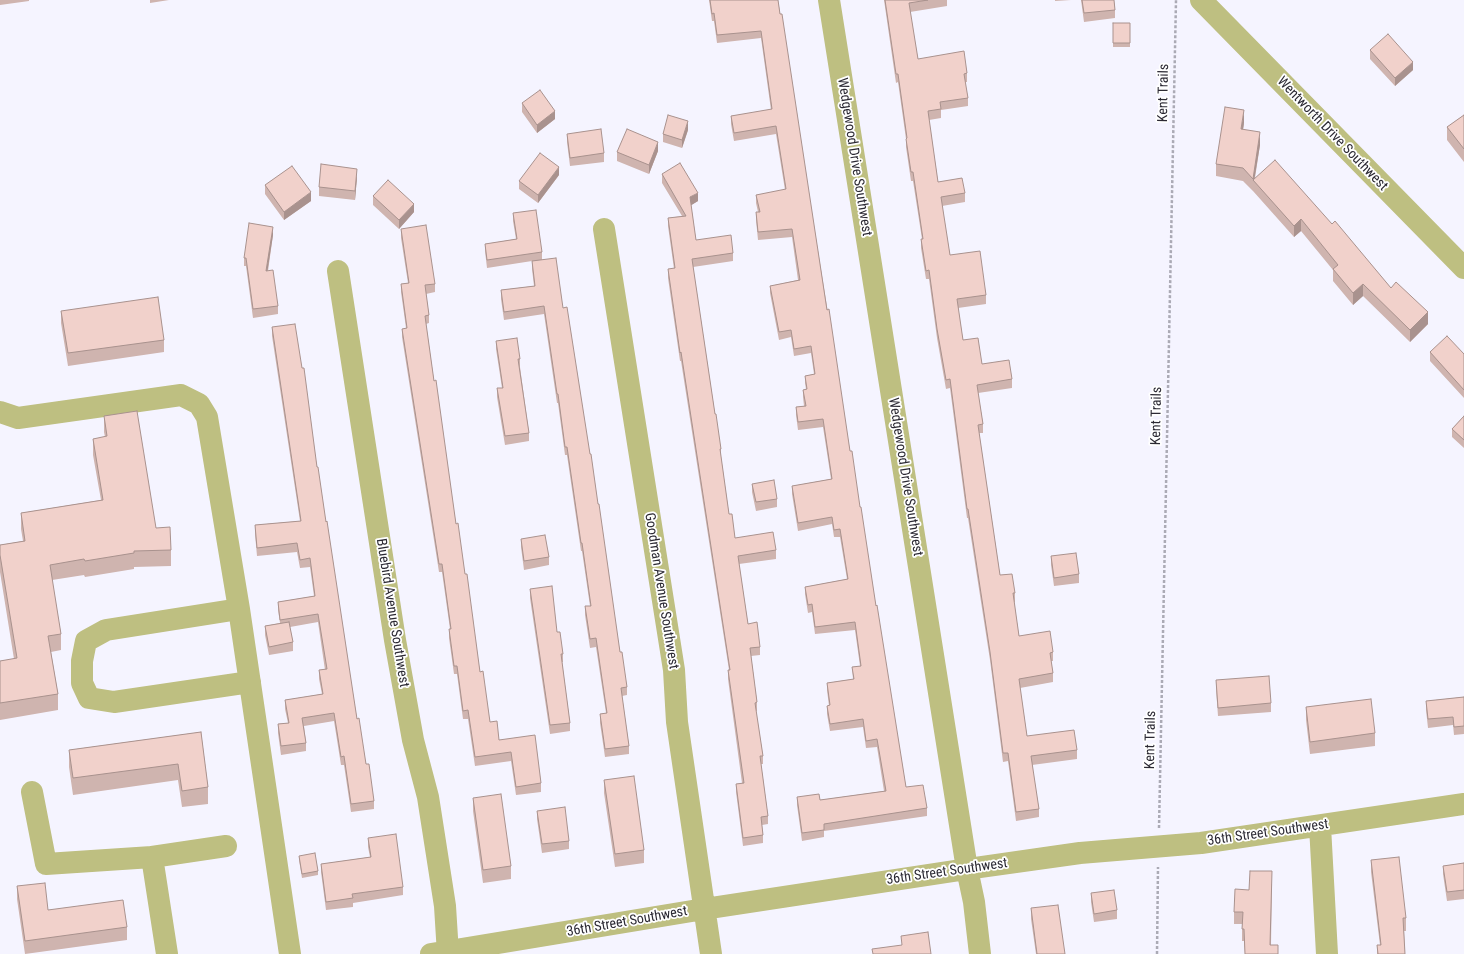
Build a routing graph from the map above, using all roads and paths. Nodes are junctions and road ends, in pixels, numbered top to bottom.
1 (829, 0) edge
2 (1176, 0) edge
3 (1203, 1) edge
4 (604, 229) dead end
5 (1464, 268) edge
6 (338, 271) dead end
7 (0, 412) edge
8 (239, 609) junction
9 (250, 682) junction
10 (32, 792) dead end
11 (1464, 804) edge
12 (1320, 826) junction
13 (1159, 833) dead end
14 (226, 846) dead end
15 (152, 857) junction
16 (1158, 867) dead end
17 (967, 869) junction
18 (704, 909) junction
19 (443, 953) edge
20 (168, 954) edge
21 (290, 954) edge
22 (711, 954) edge
23 (980, 954) edge
24 (1157, 954) edge
25 (1326, 954) edge

1 - 17 street, Wedgewood Drive Southwest
2 - 13 path, Kent Trails
3 - 5 street, Wentworth Drive Southwest
4 - 18 street, Goodman Avenue Southwest
6 - 19 street, Bluebird Avenue Southwest
7 - 8 street
8 - 9 street
8 - 9 street
9 - 21 street
10 - 15 street
11 - 12 street, 36th Street Southwest
12 - 17 street, 36th Street Southwest
12 - 25 street
14 - 15 street
15 - 20 street
16 - 24 path
17 - 18 street, 36th Street Southwest
17 - 23 street, Wedgewood Drive Southwest
18 - 19 street, 36th Street Southwest
18 - 22 street, Goodman Avenue Southwest

